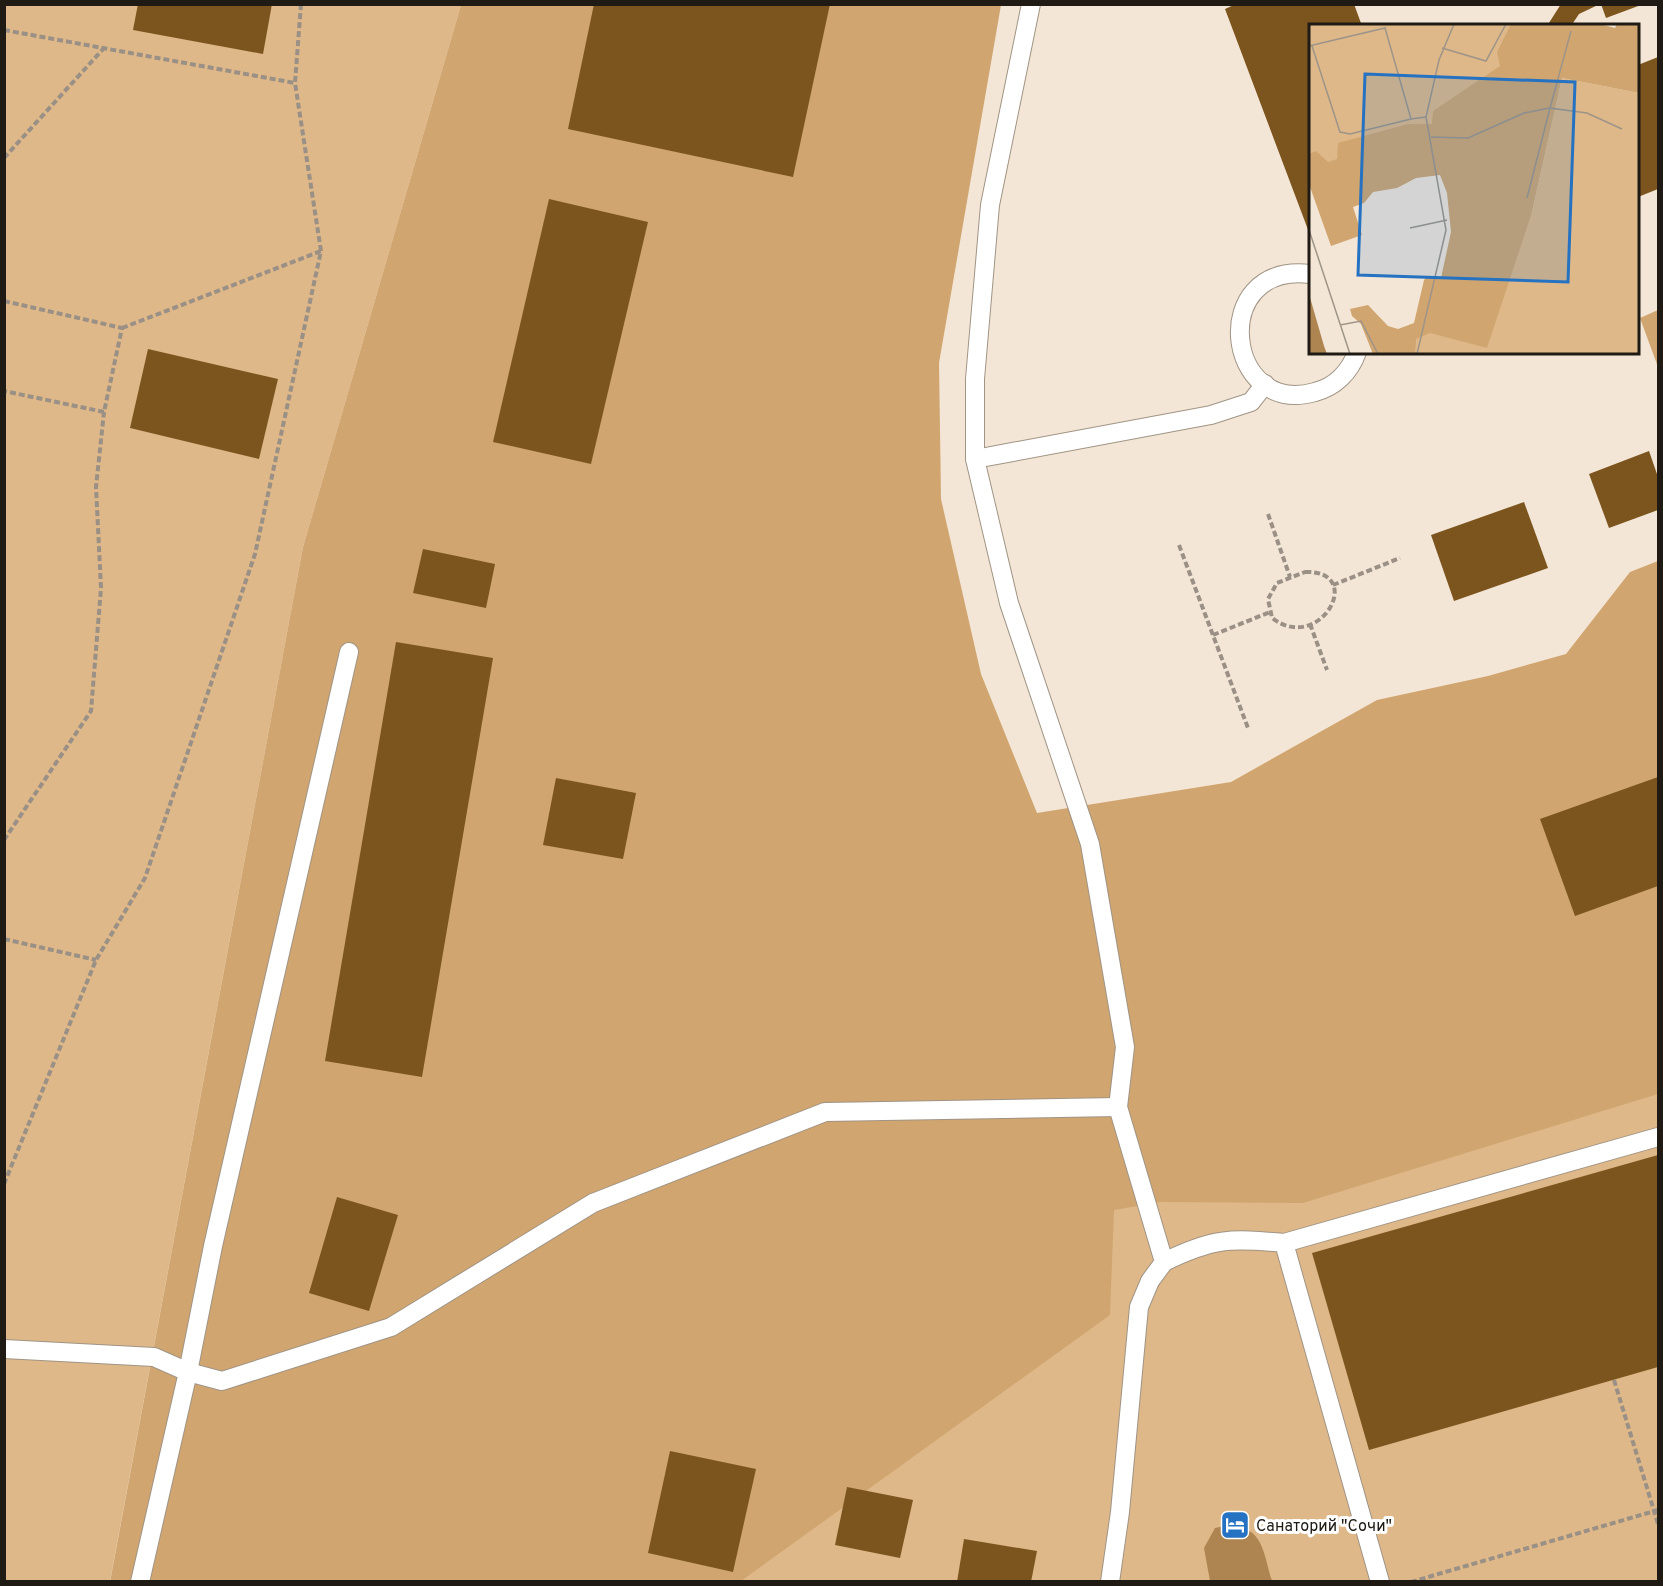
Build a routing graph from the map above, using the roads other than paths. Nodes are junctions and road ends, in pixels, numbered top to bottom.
1 (1031, 4) edge
2 (1309, 274) edge
3 (1356, 354) edge
4 (1265, 384) junction
5 (975, 459) junction
6 (349, 651) dead end
7 (1119, 1107) junction
8 (1659, 1137) edge
9 (1284, 1243) junction
10 (1164, 1262) junction
11 (4, 1348) edge
12 (188, 1372) junction
13 (140, 1581) edge
14 (1110, 1581) edge
15 (1380, 1581) edge

1 - 5 lane
2 - 4 lane
3 - 4 lane
4 - 5 lane
5 - 7 lane
6 - 12 lane
7 - 10 lane
7 - 12 lane
8 - 9 lane
9 - 10 lane
9 - 15 lane
10 - 14 lane
11 - 12 lane
12 - 13 lane

